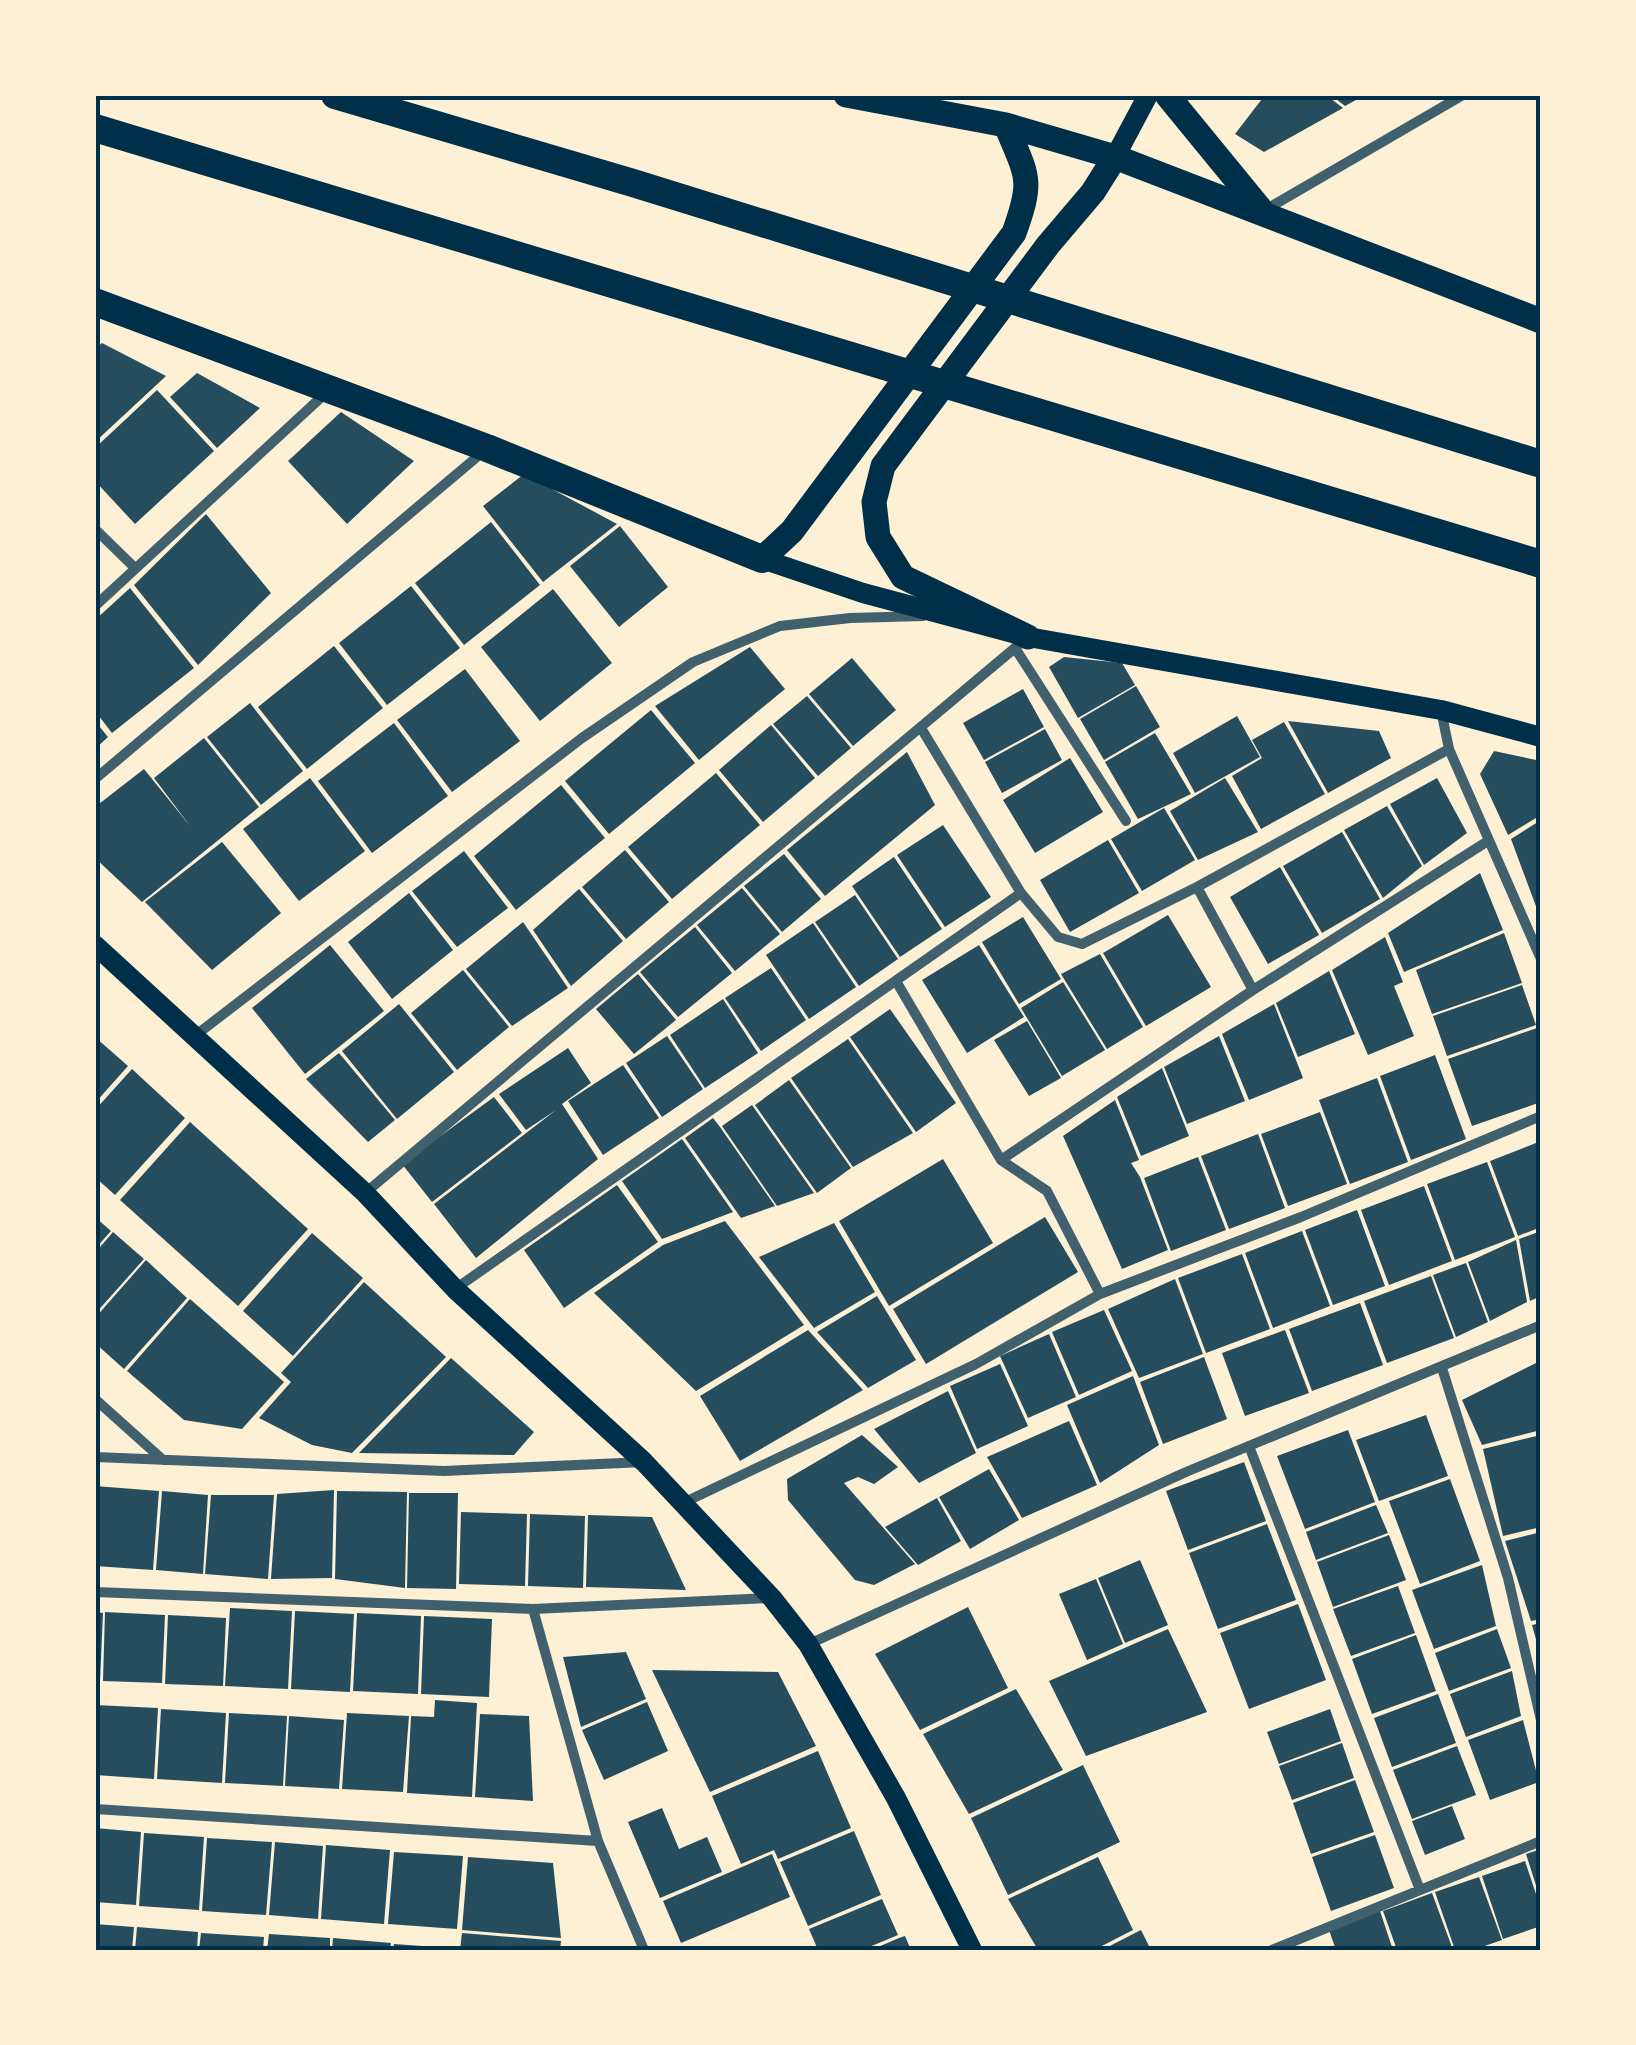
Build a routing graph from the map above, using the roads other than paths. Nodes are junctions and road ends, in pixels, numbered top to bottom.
1 (335, 95) edge
2 (846, 95) edge
3 (1148, 95) edge
4 (1167, 95) edge
5 (1462, 95) edge
6 (1006, 124) junction
7 (95, 128) edge
8 (1114, 157) junction
9 (1262, 212) junction
10 (95, 302) edge
11 (1541, 321) edge
12 (329, 390) junction
13 (487, 448) junction
14 (1541, 464) edge
15 (95, 529) edge
16 (762, 558) junction
17 (1541, 564) edge
18 (135, 568) junction
19 (95, 606) edge
20 (943, 616) junction
21 (1022, 642) junction
22 (1442, 710) junction
23 (920, 728) junction
24 (1541, 737) edge
25 (1450, 749) junction
26 (95, 779) edge
27 (1126, 821) dead end
28 (1488, 841) junction
29 (1197, 888) junction
30 (1021, 892) junction
31 (95, 945) edge
32 (1541, 959) edge
33 (896, 981) junction
34 (1253, 990) junction
35 (196, 1035) junction
36 (1541, 1116) edge
37 (1001, 1160) junction
38 (364, 1193) junction
39 (455, 1289) junction
40 (1100, 1294) junction
41 (1541, 1324) edge
42 (1442, 1368) junction
43 (95, 1399) edge
44 (1249, 1446) junction
45 (95, 1457) edge
46 (164, 1460) junction
47 (644, 1462) junction
48 (684, 1502) junction
49 (95, 1592) edge
50 (772, 1598) junction
51 (534, 1608) junction
52 (808, 1644) junction
53 (1541, 1720) edge
54 (95, 1809) edge
55 (1541, 1840) edge
56 (598, 1842) junction
57 (1420, 1890) junction
58 (644, 1950) edge
59 (972, 1950) edge
60 (1272, 1950) edge

1 - 14 highway
2 - 6 main road
3 - 8 main road
4 - 9 main road
5 - 9 street
6 - 8 main road
6 - 16 main road
7 - 17 highway
8 - 9 main road
8 - 21 main road
9 - 11 main road
10 - 12 highway
12 - 13 highway
12 - 18 street
13 - 16 highway
13 - 26 street
15 - 18 street
16 - 20 main road
18 - 19 street
20 - 21 main road
20 - 35 street
21 - 22 main road
21 - 23 street
21 - 27 street
22 - 24 main road
22 - 25 street
23 - 30 street
23 - 38 street
25 - 28 street
25 - 29 street
28 - 32 street
28 - 34 street
29 - 30 street
29 - 34 street
30 - 33 street
31 - 35 main road
33 - 37 street
33 - 39 street
34 - 37 street
35 - 38 main road
36 - 40 street
37 - 40 street
38 - 39 main road
39 - 47 main road
40 - 48 street
41 - 42 street
42 - 44 street
42 - 53 street
43 - 46 street
44 - 52 street
44 - 57 street
45 - 46 street
46 - 47 street
47 - 48 main road
48 - 50 main road
49 - 51 street
50 - 51 street
50 - 52 main road
51 - 56 street
52 - 59 main road
54 - 56 street
55 - 57 street
56 - 58 street
57 - 60 street

